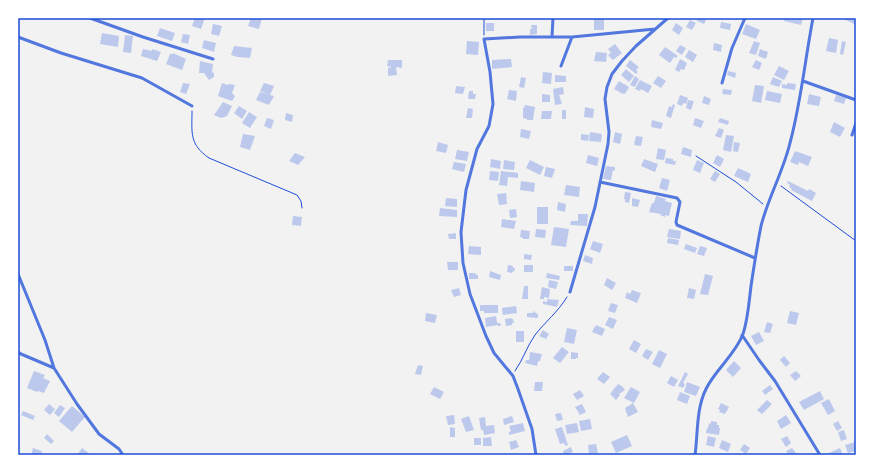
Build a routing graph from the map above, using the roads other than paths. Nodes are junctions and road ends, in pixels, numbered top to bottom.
1 (90, 18) edge
2 (553, 18) edge
3 (668, 18) edge
4 (745, 18) edge
5 (813, 18) edge
6 (655, 29) junction
7 (18, 37) edge
8 (552, 37) junction
9 (572, 37) junction
10 (213, 59) dead end
11 (561, 66) dead end
12 (803, 81) junction
13 (722, 83) dead end
14 (856, 100) edge
15 (192, 106) road end
16 (856, 123) edge
17 (852, 135) dead end
18 (600, 182) junction
19 (755, 258) junction
20 (18, 274) edge
21 (570, 292) road end
22 (742, 335) junction
23 (18, 352) edge
24 (54, 368) junction
25 (123, 455) edge
26 (536, 455) edge
27 (695, 455) edge
28 (820, 455) edge

1 - 10 street
2 - 8 street
3 - 6 street
4 - 13 street
5 - 12 street
6 - 9 street
6 - 18 street
7 - 15 street
8 - 9 street
8 - 26 street
9 - 11 street
12 - 14 street
12 - 19 street
16 - 17 street
18 - 19 street
18 - 21 street
19 - 22 street
20 - 24 street
22 - 27 street
22 - 28 street
23 - 24 street
24 - 25 street

